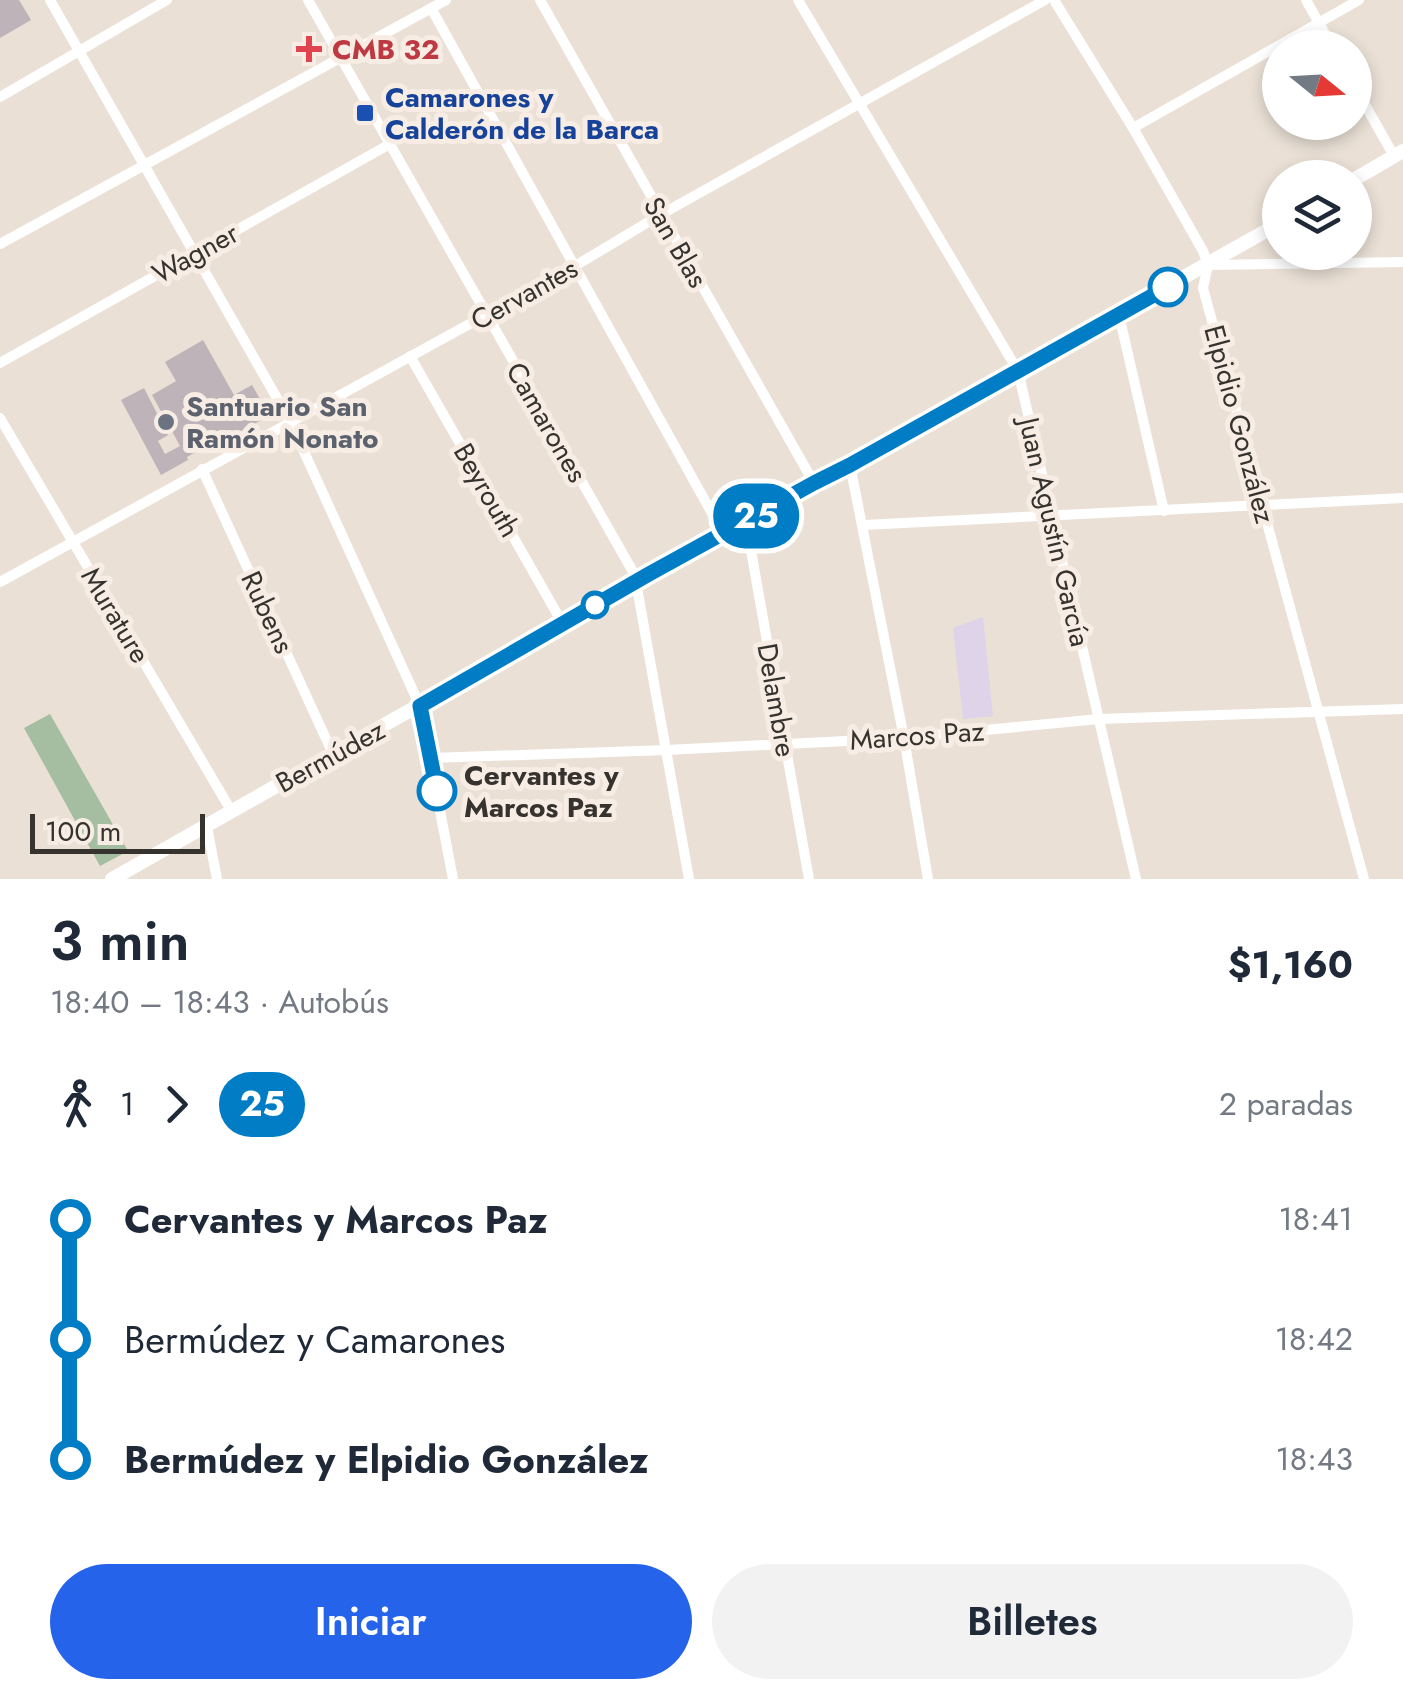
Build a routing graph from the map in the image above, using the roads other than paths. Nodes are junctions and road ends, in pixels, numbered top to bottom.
1 (50, 0) edge
2 (167, 0) edge
3 (308, 0) edge
4 (446, 0) edge
5 (540, 0) edge
6 (798, 0) edge
7 (1045, 0) edge
8 (1054, 0) edge
9 (1306, 0) edge
10 (1359, 0) edge
11 (431, 8) junction
12 (1319, 23) junction
13 (1323, 30) edge
14 (79, 50) junction
15 (340, 58) junction
16 (0, 97) edge
17 (859, 104) junction
18 (1372, 113) edge
19 (1132, 128) junction
20 (390, 144) junction
21 (1399, 154) edge
22 (146, 166) junction
23 (1372, 169) edge
24 (660, 215) junction
25 (1262, 234) edge
26 (0, 244) edge
27 (195, 253) junction
28 (1403, 262) edge
29 (1208, 265) junction
30 (575, 266) junction
31 (486, 314) junction
32 (1119, 315) junction
33 (410, 356) junction
34 (0, 363) edge
35 (1018, 370) junction
36 (0, 418) edge
37 (290, 421) junction
38 (850, 465) junction
39 (202, 469) junction
40 (814, 483) junction
41 (1403, 498) edge
42 (1262, 504) junction
43 (1164, 511) junction
44 (1050, 516) junction
45 (746, 522) junction
46 (863, 525) junction
47 (723, 533) junction
48 (72, 542) junction
49 (0, 582) edge
50 (636, 582) junction
51 (563, 624) junction
52 (420, 706) junction
53 (1403, 709) edge
54 (1319, 711) junction
55 (1099, 719) junction
56 (904, 738) junction
57 (785, 744) junction
58 (668, 750) junction
59 (334, 754) junction
60 (431, 758) junction
61 (232, 812) junction
62 (207, 827) junction
63 (112, 879) edge
64 (217, 879) edge
65 (453, 879) edge
66 (690, 879) edge
67 (809, 879) edge
68 (928, 879) edge
69 (1136, 879) edge
70 (1364, 879) edge

1 - 14 street
2 - 14 street
3 - 15 street, Camarones
4 - 11 street
5 - 24 street, San Blas
6 - 17 street, Juan Agustín García
7 - 17 street, Cervantes
8 - 19 street, Elpidio González
9 - 12 street
10 - 12 street
11 - 15 street
11 - 30 street
12 - 13 street
12 - 19 street
14 - 16 street
14 - 22 street
15 - 20 street, Camarones
15 - 22 street
17 - 24 street, Cervantes
17 - 35 street, Juan Agustín García
18 - 21 street
19 - 29 street, Elpidio González
20 - 27 street, Wagner
20 - 31 street, Camarones
21 - 23 street
22 - 26 street
22 - 27 street
24 - 30 street, Cervantes
24 - 40 street, San Blas
25 - 29 street, Bermúdez
27 - 34 street, Wagner
27 - 37 street
28 - 29 street
29 - 32 street, Bermúdez
29 - 42 street, Elpidio González
30 - 31 street, Cervantes
30 - 47 street
31 - 33 street, Cervantes
31 - 50 street, Camarones
32 - 35 street, Bermúdez
32 - 43 street
33 - 37 street, Cervantes
33 - 51 street, Beyrouth
35 - 38 street, Bermúdez
35 - 44 street, Juan Agustín García
36 - 48 street, Murature
37 - 39 street, Cervantes
37 - 52 street
38 - 40 street, Bermúdez
38 - 46 street
39 - 48 street, Cervantes
39 - 59 street, Rubens
40 - 45 street, Bermúdez
41 - 42 street
42 - 43 street
42 - 54 street, Elpidio González
43 - 44 street
44 - 46 street
44 - 55 street, Juan Agustín García
45 - 47 street, Bermúdez
45 - 57 street, Delambre
46 - 56 street
47 - 50 street, Bermúdez
48 - 49 street, Cervantes
48 - 61 street, Murature
50 - 51 street, Bermúdez
50 - 58 street, Camarones
51 - 52 street, Bermúdez
52 - 59 street, Bermúdez
52 - 60 street
53 - 54 street, Marcos Paz
54 - 55 street, Marcos Paz
54 - 70 street, Elpidio González
55 - 56 street, Marcos Paz
55 - 69 street, Juan Agustín García
56 - 57 street, Marcos Paz
56 - 68 street
57 - 58 street, Marcos Paz
57 - 67 street, Delambre
58 - 60 street, Marcos Paz
58 - 66 street, Camarones
59 - 61 street, Bermúdez
60 - 65 street
61 - 62 street, Bermúdez
62 - 63 street, Bermúdez
62 - 64 street

